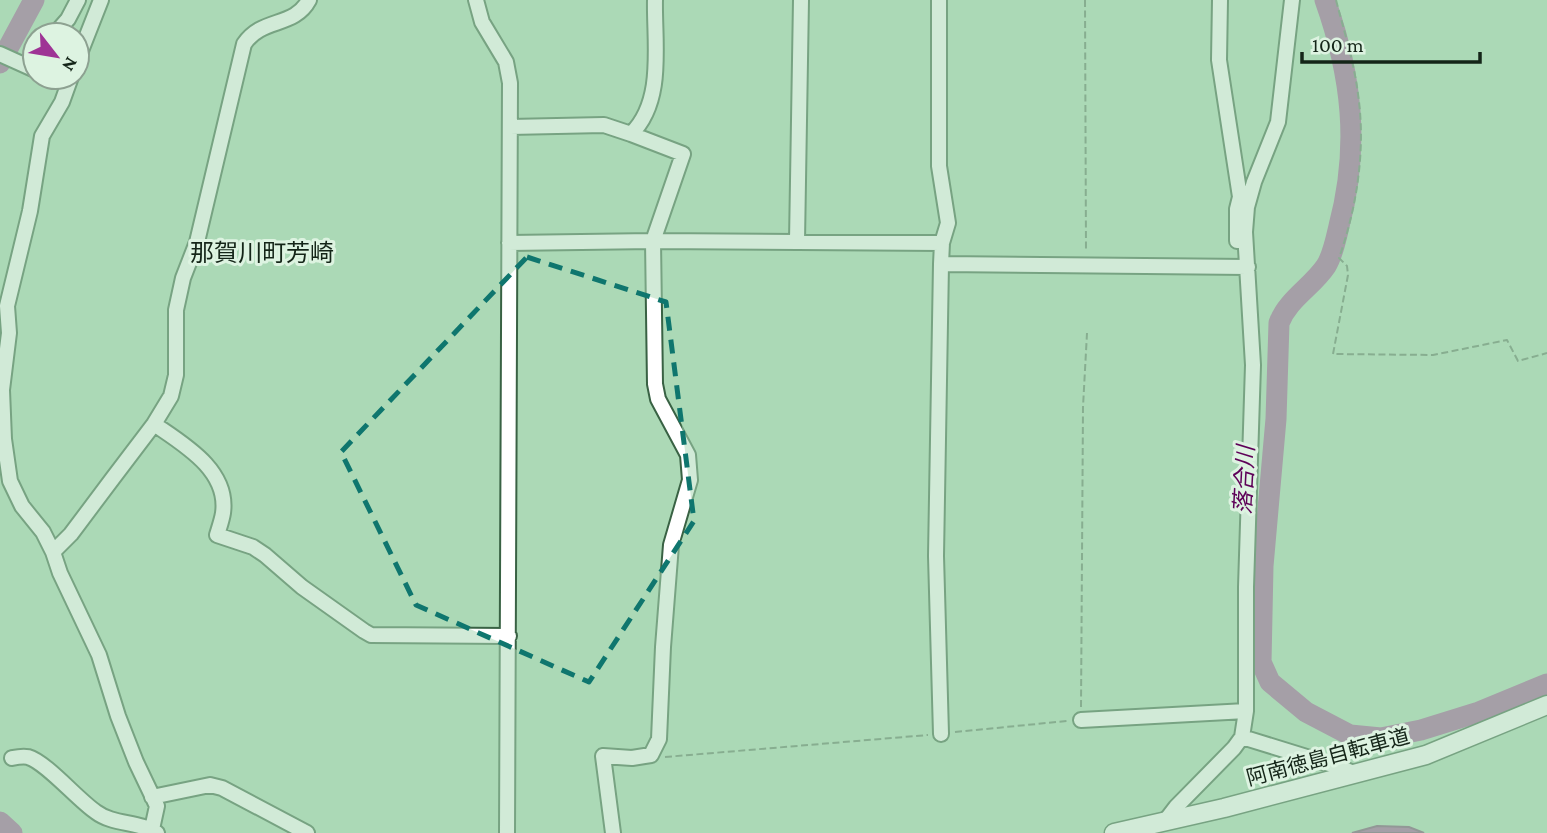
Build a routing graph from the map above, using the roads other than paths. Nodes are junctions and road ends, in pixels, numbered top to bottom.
1 (79, 0) edge
2 (309, 0) edge
3 (476, 0) edge
4 (655, 0) edge
5 (801, 0) edge
6 (939, 0) edge
7 (1220, 0) edge
8 (1292, 0) edge
9 (99, 3) edge
10 (66, 21) edge
11 (91, 24) edge
12 (0, 54) edge
13 (21, 62) edge
14 (66, 91) edge
15 (510, 127) junction
16 (631, 134) junction
17 (653, 241) junction
18 (797, 241) junction
19 (509, 243) junction
20 (942, 243) junction
21 (941, 264) junction
22 (1243, 267) junction
23 (154, 424) junction
24 (53, 552) junction
25 (509, 636) junction
26 (1547, 705) edge
27 (1246, 710) junction
28 (1081, 720) road end
29 (941, 734) road end
30 (1242, 737) junction
31 (12, 758) dead end
32 (1356, 774) junction
33 (155, 819) edge
34 (1166, 820) junction
35 (307, 833) edge
36 (507, 833) edge
37 (613, 833) edge
38 (1114, 833) edge

1 - 9 street
1 - 10 street
2 - 23 street
3 - 15 street
4 - 16 street
5 - 18 street
6 - 20 street
7 - 22 street
8 - 22 street
9 - 11 street
12 - 13 street
14 - 24 street
15 - 16 street
15 - 19 street
16 - 17 street
17 - 18 street
17 - 19 street
17 - 37 street
18 - 20 street
19 - 25 street
20 - 21 street
21 - 22 street
21 - 29 street
22 - 27 street
23 - 24 street
23 - 25 street
24 - 33 street
25 - 36 street
26 - 32 main road, 阿南徳島自転車道
27 - 28 street
27 - 30 street
30 - 32 street
30 - 34 street
31 - 33 street
32 - 34 main road, 阿南徳島自転車道
33 - 35 street
34 - 38 main road, 阿南徳島自転車道

